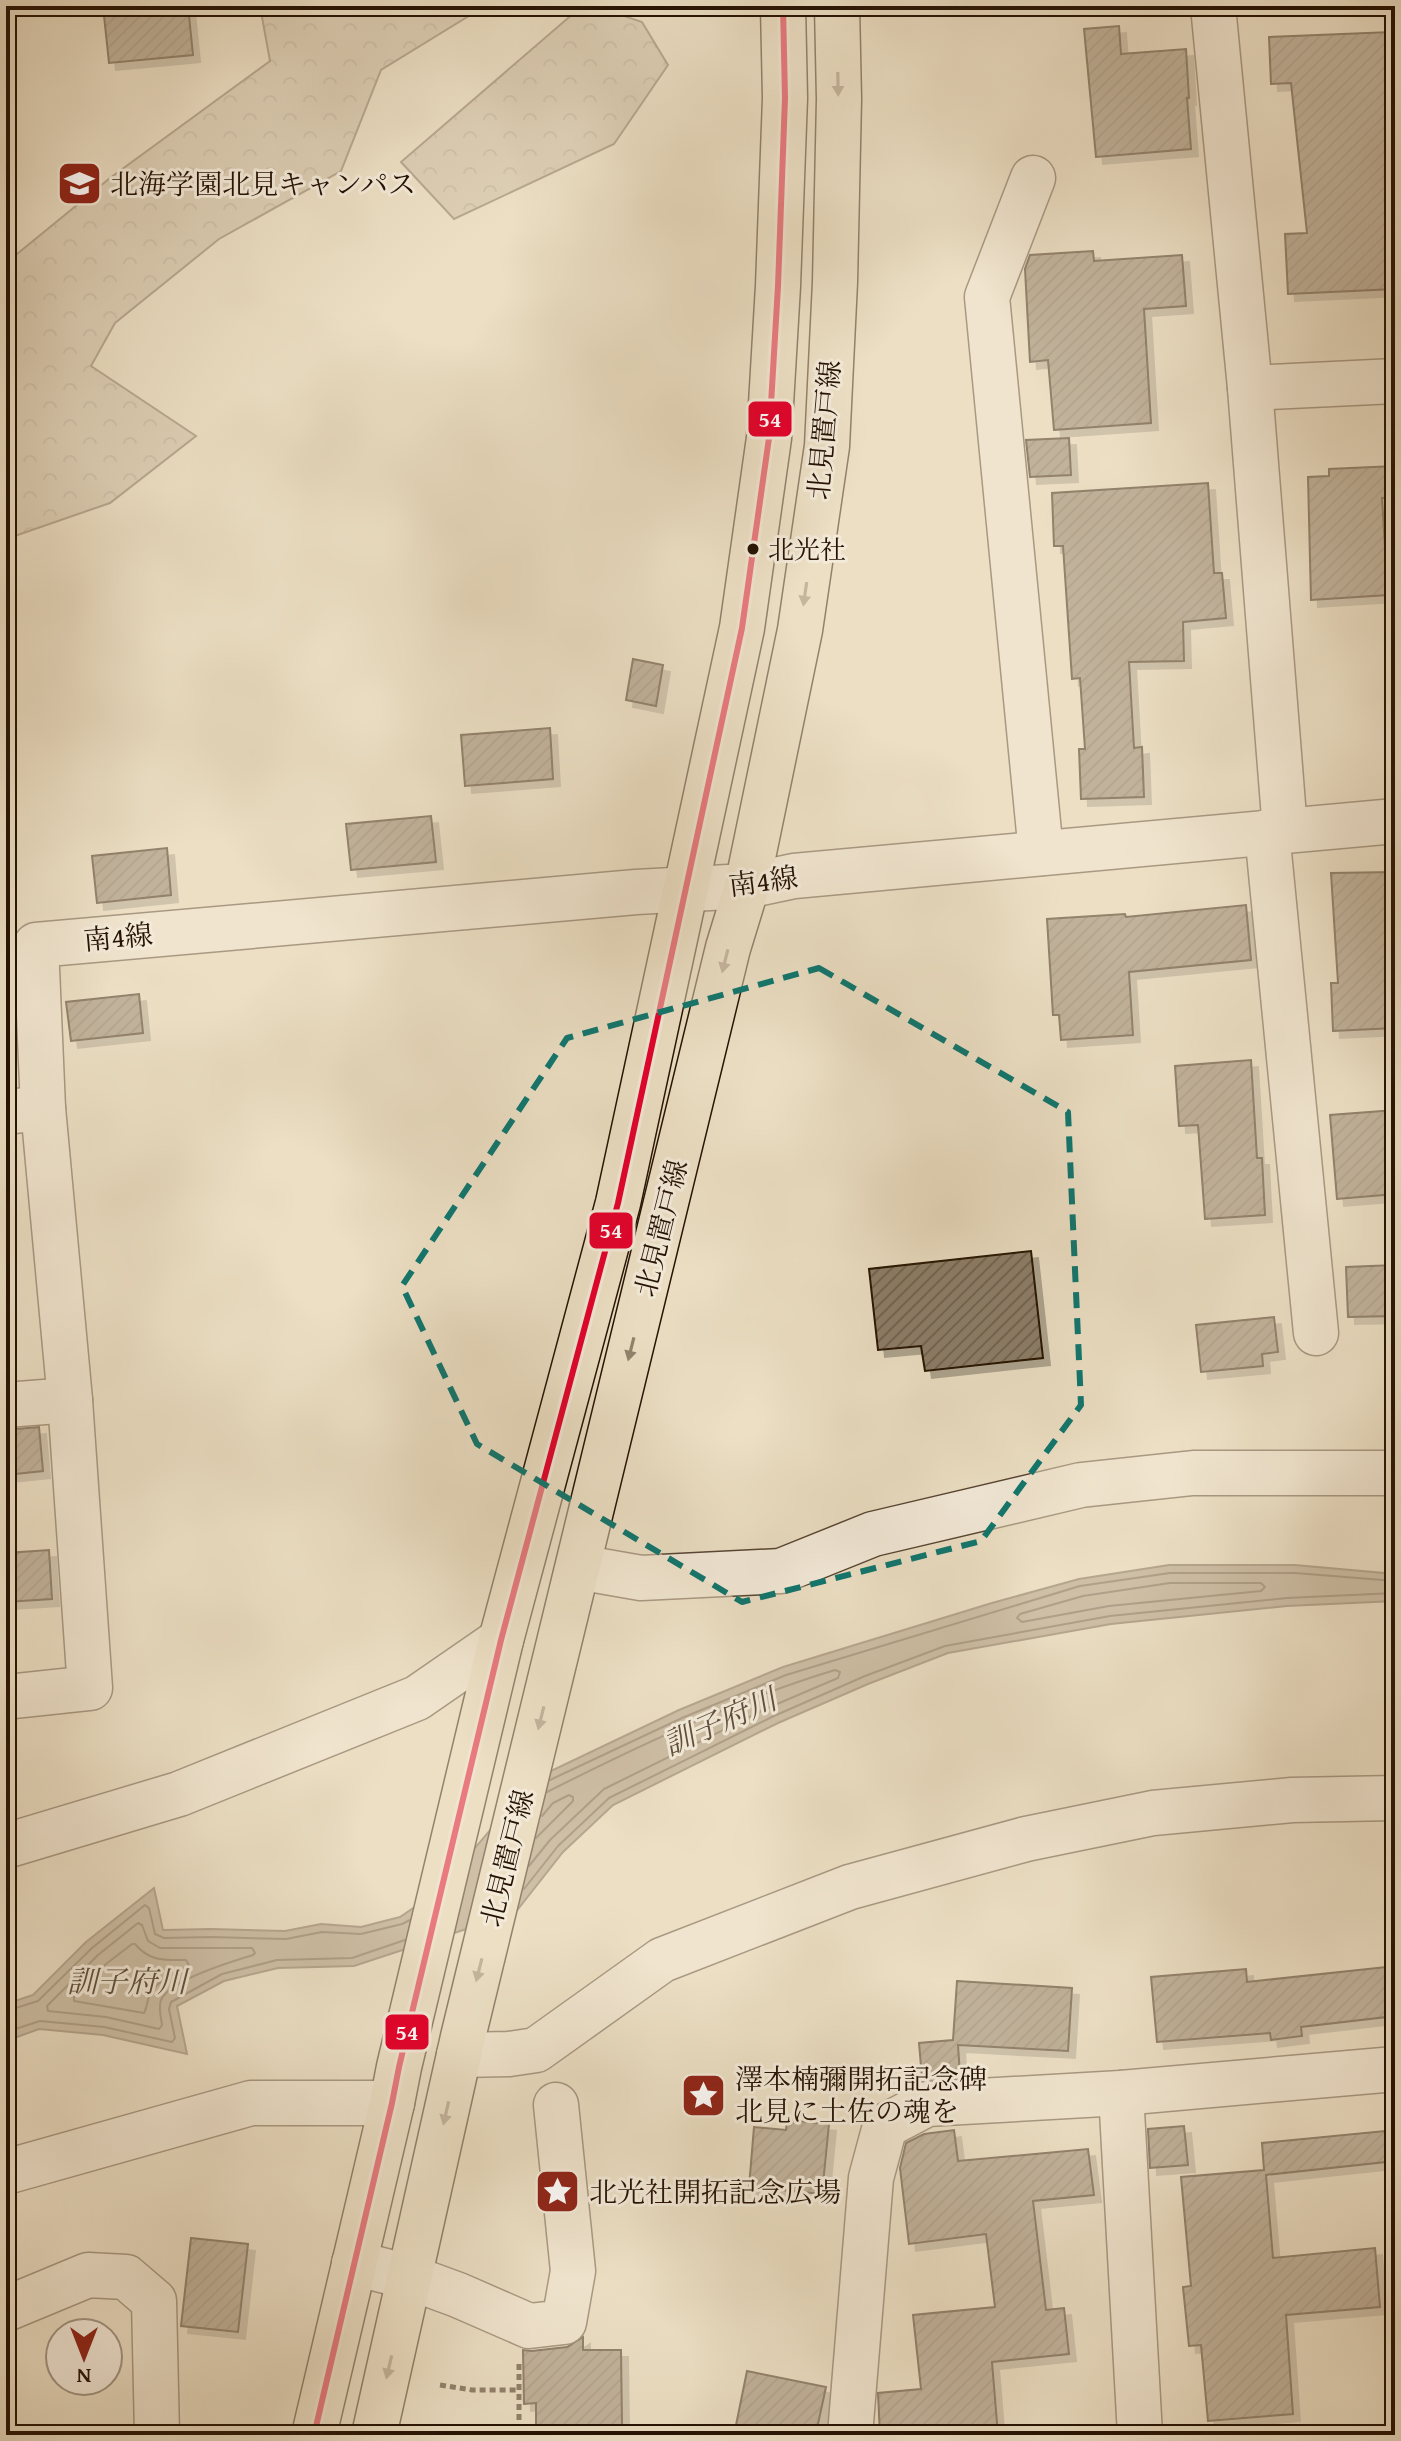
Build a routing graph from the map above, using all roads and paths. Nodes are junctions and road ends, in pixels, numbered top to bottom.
1 (783, 6) edge
2 (837, 6) edge
3 (1213, 6) edge
4 (1033, 178) dead end
5 (1395, 381) edge
6 (1250, 388) junction
7 (1395, 821) edge
8 (1276, 831) junction
9 (1041, 853) junction
10 (747, 886) junction
11 (687, 888) junction
12 (24, 1110) edge
13 (1316, 1333) dead end
14 (70, 1400) junction
15 (6, 1405) edge
16 (1395, 1473) edge
17 (578, 1567) junction
18 (497, 1656) junction
19 (6, 1697) edge
20 (1395, 1798) edge
21 (6, 1846) edge
22 (461, 2046) junction
23 (1395, 2069) edge
24 (396, 2085) junction
25 (1121, 2093) junction
26 (556, 2105) dead end
27 (6, 2172) edge
28 (354, 2263) junction
29 (409, 2277) junction
30 (6, 2309) edge
31 (529, 2326) junction
32 (440, 2385) dead end
33 (518, 2390) junction
34 (157, 2435) edge
35 (314, 2435) edge
36 (374, 2435) edge
37 (519, 2435) edge
38 (850, 2435) edge
39 (1140, 2435) edge

1 - 11 main road, 北見置戸線
2 -> 10 main road, 北見置戸線
3 - 6 street
4 - 9 street
5 - 6 street
6 - 8 street
7 - 8 street, 南4線
8 - 9 street, 南4線
8 - 13 street
9 - 10 street, 南4線
10 - 11 street, 南4線
10 -> 17 main road, 北見置戸線
11 - 12 street, 南4線
11 - 18 main road, 北見置戸線
12 - 14 street
14 - 15 street
14 - 19 street
16 - 17 street
17 -> 22 main road, 北見置戸線
18 - 21 street
18 - 24 main road, 北見置戸線
20 - 22 street
22 -> 29 main road, 北見置戸線
23 - 25 street
24 - 27 street
24 - 28 main road, 北見置戸線
25 - 38 street
25 - 39 street
26 - 31 street
28 - 29 street
28 - 35 main road, 北見置戸線
29 - 31 street
29 -> 36 main road, 北見置戸線
30 - 34 street
31 - 33 path
32 - 33 path
33 - 37 path

